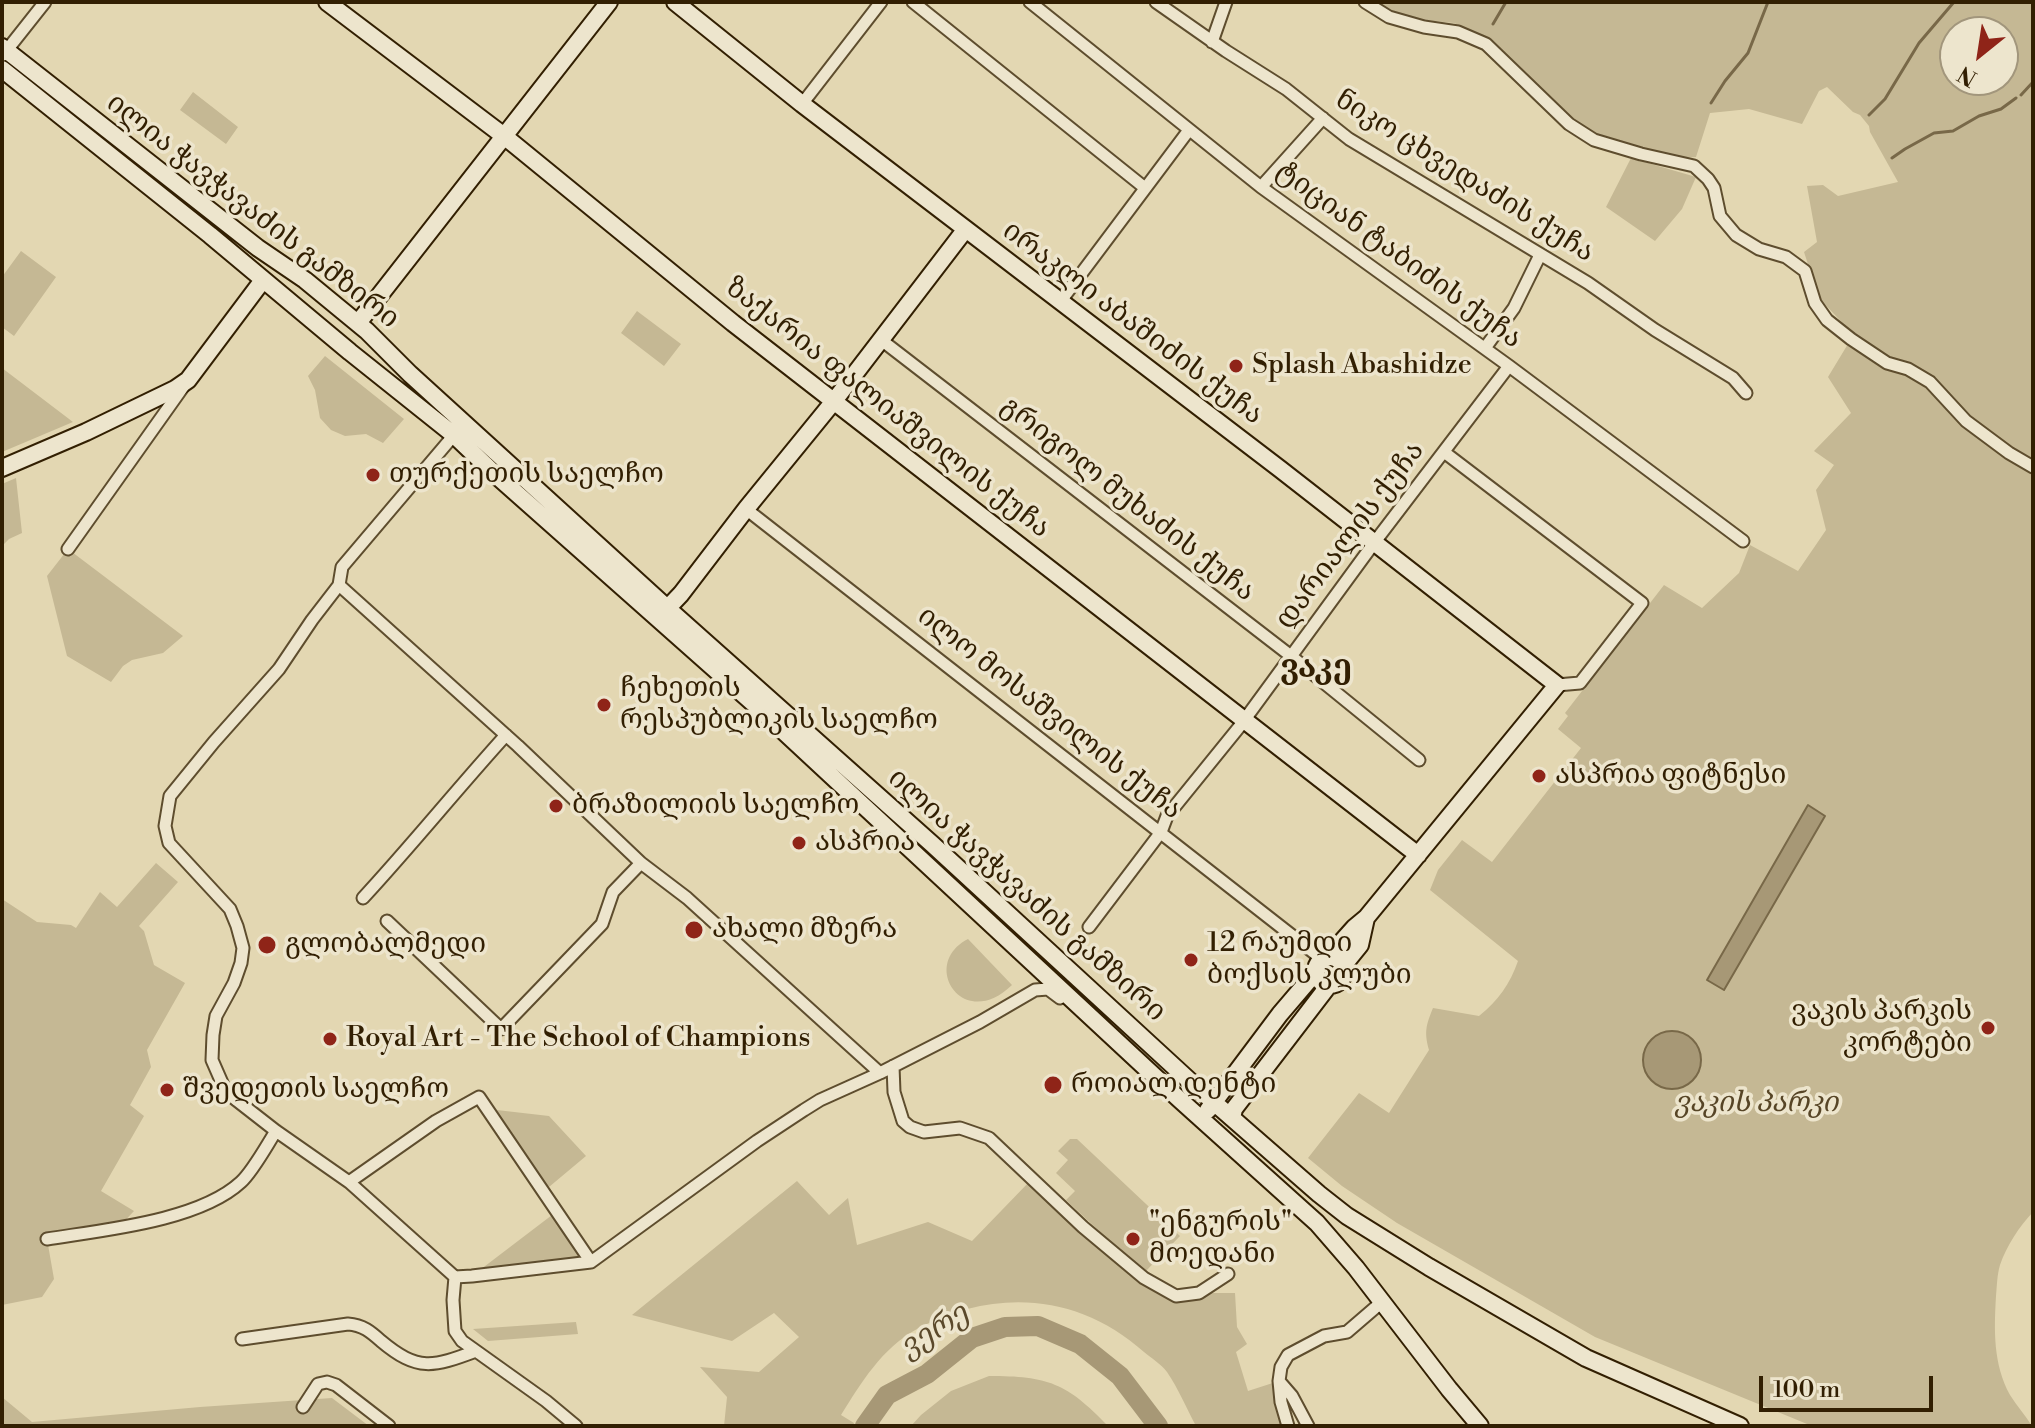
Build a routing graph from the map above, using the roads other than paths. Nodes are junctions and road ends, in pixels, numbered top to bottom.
1 (45, 2) edge
2 (327, 2) edge
3 (609, 2) edge
4 (675, 2) edge
5 (881, 2) edge
6 (913, 2) edge
7 (1030, 2) edge
8 (1156, 2) edge
9 (1226, 2) edge
10 (1365, 2) edge
11 (1212, 42) junction
12 (3, 61) edge
13 (802, 104) junction
14 (1323, 118) junction
15 (1189, 130) junction
16 (504, 136) junction
17 (1261, 187) junction
18 (1145, 188) junction
19 (965, 230) junction
20 (1540, 255) junction
21 (263, 280) junction
22 (1060, 302) junction
23 (360, 321) junction
24 (880, 339) junction
25 (1485, 348) junction
26 (1509, 366) junction
27 (188, 380) junction
28 (1746, 393) dead end
29 (834, 401) junction
30 (454, 435) junction
31 (1444, 452) junction
32 (2033, 467) edge
33 (2, 468) edge
34 (746, 509) junction
35 (1743, 541) dead end
36 (1374, 543) junction
37 (68, 549) dead end
38 (339, 585) junction
39 (662, 613) junction
40 (1291, 656) junction
41 (1557, 685) junction
42 (1243, 721) junction
43 (506, 735) junction
44 (1419, 760) dead end
45 (1161, 832) junction
46 (1418, 855) junction
47 (641, 863) junction
48 (363, 898) dead end
49 (1366, 918) junction
50 (387, 921) dead end
51 (1089, 927) dead end
52 (1322, 962) junction
53 (1036, 966) junction
54 (1343, 966) junction
55 (1329, 985) junction
56 (1035, 990) junction
57 (1075, 1004) junction
58 (893, 1066) junction
59 (880, 1073) junction
60 (1213, 1101) junction
61 (1232, 1118) junction
62 (1209, 1126) junction
63 (276, 1131) junction
64 (349, 1182) junction
65 (47, 1239) dead end
66 (591, 1262) junction
67 (1228, 1274) dead end
68 (455, 1277) junction
69 (1383, 1301) junction
70 (242, 1339) dead end
71 (476, 1351) junction
72 (1279, 1381) junction
73 (303, 1407) dead end
74 (389, 1426) edge
75 (576, 1426) edge
76 (1288, 1426) edge
77 (1308, 1426) edge
78 (1480, 1426) edge
79 (1740, 1426) edge

1 - 12 street
2 - 16 main road, ზაქარია ფალიაშვილის ქუჩა
3 - 16 main road
4 - 13 main road, ირაკლი აბაშიძის ქუჩა
5 - 13 street
6 - 18 street
7 - 15 street, ტიციან ტაბიძის ქუჩა
8 - 11 street, ნიკო ცხვედაძის ქუჩა
9 - 11 street
10 - 32 street
11 - 14 street, ნიკო ცხვედაძის ქუჩა
12 - 21 main road, ილია ჭავჭავაძის გამზირი
12 - 23 main road, ილია ჭავჭავაძის გამზირი
13 - 19 main road, ირაკლი აბაშიძის ქუჩა
14 - 17 street
14 - 20 street, ნიკო ცხვედაძის ქუჩა
15 - 17 street, ტიციან ტაბიძის ქუჩა
15 - 18 street
16 - 23 main road
16 - 29 main road, ზაქარია ფალიაშვილის ქუჩა
17 - 25 street, ტიციან ტაბიძის ქუჩა
18 - 22 street
19 - 22 main road, ირაკლი აბაშიძის ქუჩა
19 - 24 main road
20 - 25 street
20 - 28 street, ნიკო ცხვედაძის ქუჩა
21 - 27 main road
21 - 30 main road, ილია ჭავჭავაძის გამზირი
22 - 36 main road, ირაკლი აბაშიძის ქუჩა
23 - 39 main road, ილია ჭავჭავაძის გამზირი
24 - 29 main road
24 - 40 street, გრიგოლ მუხაძის ქუჩა
25 - 26 street, ტიციან ტაბიძის ქუჩა
26 - 31 street, დარიალის ქუჩა
26 - 35 street, ტიციან ტაბიძის ქუჩა
27 - 33 main road
27 - 37 street
29 - 34 main road
29 - 42 main road, ზაქარია ფალიაშვილის ქუჩა
30 - 38 street
30 - 39 main road, ილია ჭავჭავაძის გამზირი
31 - 36 street, დარიალის ქუჩა
31 - 41 street
34 - 39 main road
34 - 45 street, ილო მოსაშვილის ქუჩა
36 - 40 street, დარიალის ქუჩა
36 - 41 main road, ირაკლი აბაშიძის ქუჩა
38 - 43 street
38 - 63 street
39 - 53 main road, ილია ჭავჭავაძის გამზირი
39 - 60 main road, ილია ჭავჭავაძის გამზირი
40 - 42 street, დარიალის ქუჩა
40 - 44 street, გრიგოლ მუხაძის ქუჩა
41 - 46 main road
42 - 45 street, დარიალის ქუჩა
42 - 46 main road, ზაქარია ფალიაშვილის ქუჩა
43 - 47 street
43 - 48 street
45 - 51 street, დარიალის ქუჩა
45 - 52 street, ილო მოსაშვილის ქუჩა
46 - 49 main road
47 - 50 street
47 - 59 street
49 - 52 main road
49 - 54 main road
52 - 54 main road
52 - 55 main road
52 - 60 main road
53 - 56 street
53 - 57 main road, ილია ჭავჭავაძის გამზირი
54 - 55 main road
55 - 61 main road
56 - 57 street
56 - 58 street
57 - 62 main road, ილია ჭავჭავაძის გამზირი
58 - 59 street
58 - 67 street
59 - 66 street
60 - 61 main road, ილია ჭავჭავაძის გამზირი
60 - 62 main road
61 - 79 main road, ილია ჭავჭავაძის გამზირი
62 - 69 main road, ილია ჭავჭავაძის გამზირი
63 - 64 street
63 - 65 street
64 - 66 street
64 - 68 street
66 - 68 street
68 - 71 street
69 - 72 street
69 - 78 main road, ილია ჭავჭავაძის გამზირი
70 - 71 street
71 - 75 street
72 - 76 street
72 - 77 street
73 - 74 street

